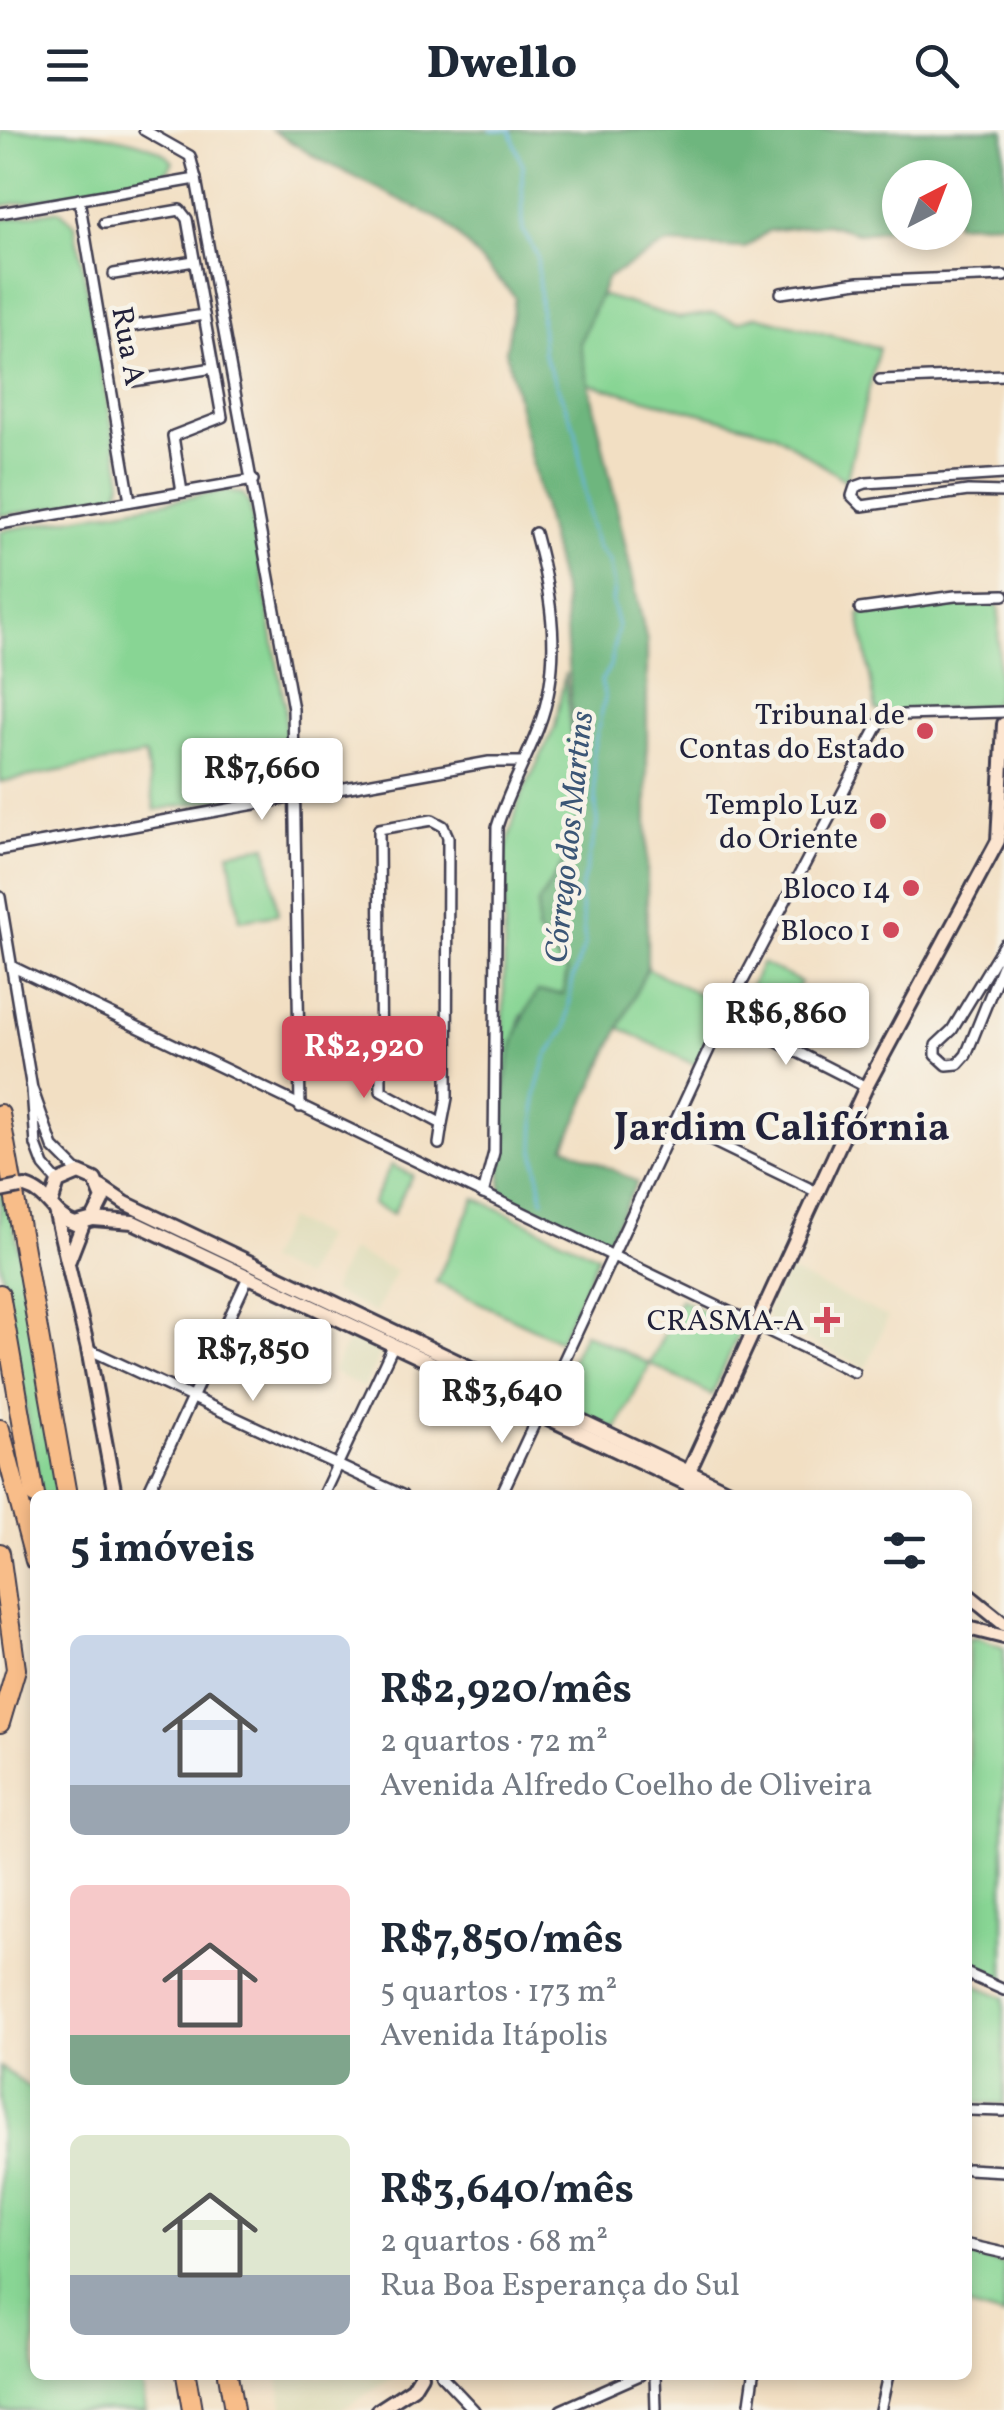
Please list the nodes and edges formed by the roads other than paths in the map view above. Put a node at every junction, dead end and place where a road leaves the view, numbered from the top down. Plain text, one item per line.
1 (144, 130) edge
2 (196, 179) junction
3 (79, 199) junction
4 (0, 213) edge
5 (104, 223) dead end
6 (194, 261) junction
7 (114, 274) dead end
8 (1004, 276) edge
9 (781, 293) dead end
10 (204, 315) junction
11 (120, 328) dead end
12 (213, 368) junction
13 (1004, 374) edge
14 (880, 380) dead end
15 (133, 381) dead end
16 (1004, 474) edge
17 (253, 480) junction
18 (182, 492) junction
19 (1004, 492) edge
20 (130, 501) junction
21 (0, 524) edge
22 (534, 533) dead end
23 (1004, 595) edge
24 (860, 609) dead end
25 (1004, 712) edge
26 (1004, 724) edge
27 (522, 762) junction
28 (296, 797) junction
29 (1001, 843) edge
30 (0, 850) edge
31 (0, 897) edge
32 (1004, 944) edge
33 (1002, 958) edge
34 (12, 968) junction
35 (725, 1014) junction
36 (866, 1087) junction
37 (32, 1089) junction
38 (300, 1107) junction
39 (0, 1114) edge
40 (673, 1122) junction
41 (442, 1124) junction
42 (439, 1144) dead end
43 (434, 1156) dead end
44 (429, 1169) junction
45 (79, 1173) junction
46 (57, 1183) junction
47 (22, 1187) junction
48 (101, 1187) junction
49 (0, 1191) edge
50 (815, 1191) junction
51 (483, 1194) junction
52 (53, 1206) junction
53 (88, 1222) junction
54 (612, 1259) junction
55 (68, 1263) junction
56 (251, 1269) junction
57 (0, 1294) edge
58 (754, 1324) junction
59 (394, 1344) junction
60 (88, 1349) junction
61 (854, 1372) dead end
62 (193, 1398) junction
63 (542, 1408) junction
64 (0, 1429) edge
65 (338, 1464) junction
66 (683, 1483) edge
67 (35, 1490) edge
68 (66, 1490) edge
69 (114, 1490) edge
70 (149, 1490) edge
71 (325, 1490) edge
72 (392, 1490) edge
73 (502, 1490) edge
74 (714, 1490) edge
75 (30, 1541) edge
76 (0, 1553) edge
77 (972, 1604) edge
78 (0, 1611) edge
79 (1004, 1624) edge
80 (972, 1629) edge
81 (1004, 1637) edge
82 (0, 1696) edge
83 (0, 1723) edge
84 (972, 1976) edge
85 (1004, 1990) edge
86 (972, 2110) edge
87 (1004, 2111) edge
88 (972, 2169) edge
89 (1004, 2171) edge
90 (972, 2246) edge
91 (1004, 2254) edge
92 (187, 2380) edge
93 (229, 2380) edge
94 (419, 2380) edge
95 (445, 2380) edge
96 (629, 2380) edge
97 (654, 2380) edge
98 (753, 2380) edge
99 (887, 2380) edge
100 (192, 2410) edge
101 (234, 2410) edge
102 (379, 2410) edge
103 (474, 2410) edge
104 (561, 2410) edge
105 (656, 2410) edge
106 (749, 2410) edge
107 (880, 2410) edge

1 - 2 street
2 - 3 street
2 - 17 street
3 - 4 street
3 - 20 street, Rua A
5 - 6 street
6 - 7 street
6 - 10 street
8 - 9 street
10 - 11 street
10 - 12 street
12 - 15 street
12 - 18 street
13 - 14 street
16 - 19 street
17 - 18 street
17 - 28 street
18 - 20 street
20 - 21 street
22 - 27 street
23 - 24 street
25 - 35 street
26 - 29 main road
27 - 28 street
27 - 51 street
28 - 30 street
28 - 38 street
29 - 36 main road
31 - 34 street
32 - 33 street
33 - 33 street
34 - 37 street
34 - 38 street
35 - 36 street
35 - 40 street
36 - 50 main road
37 - 45 street
37 - 46 street
38 - 44 street
39 - 68 highway
40 - 50 street
40 - 54 street
41 - 41 street
41 - 42 street
43 - 44 street
44 - 51 street
45 - 46 main road
45 - 48 main road
46 - 47 main road
46 - 52 main road
47 - 49 main road, bridge
47 - 52 main road
48 - 53 main road
48 - 56 main road
50 - 58 main road
51 - 54 street
52 - 53 main road
52 - 55 main road
53 - 55 main road
53 - 56 main road
54 - 58 street
54 - 63 street
55 - 60 main road
56 - 59 main road
56 - 62 street
56 - 63 main road
57 - 67 highway
58 - 61 street
58 - 66 main road
59 - 63 main road
59 - 65 street
60 - 62 street
60 - 69 main road
62 - 65 street
62 - 70 street
63 - 66 main road
63 - 73 street
64 - 75 highway
65 - 71 street
65 - 72 street
66 - 74 main road
76 - 83 highway
77 - 79 main road
78 - 82 highway
80 - 81 main road
84 - 85 street
86 - 87 street
88 - 89 street
90 - 91 street
92 - 100 highway
93 - 101 highway
94 - 102 main road
95 - 103 street
96 - 104 street
97 - 105 street
98 - 106 street
99 - 107 street

